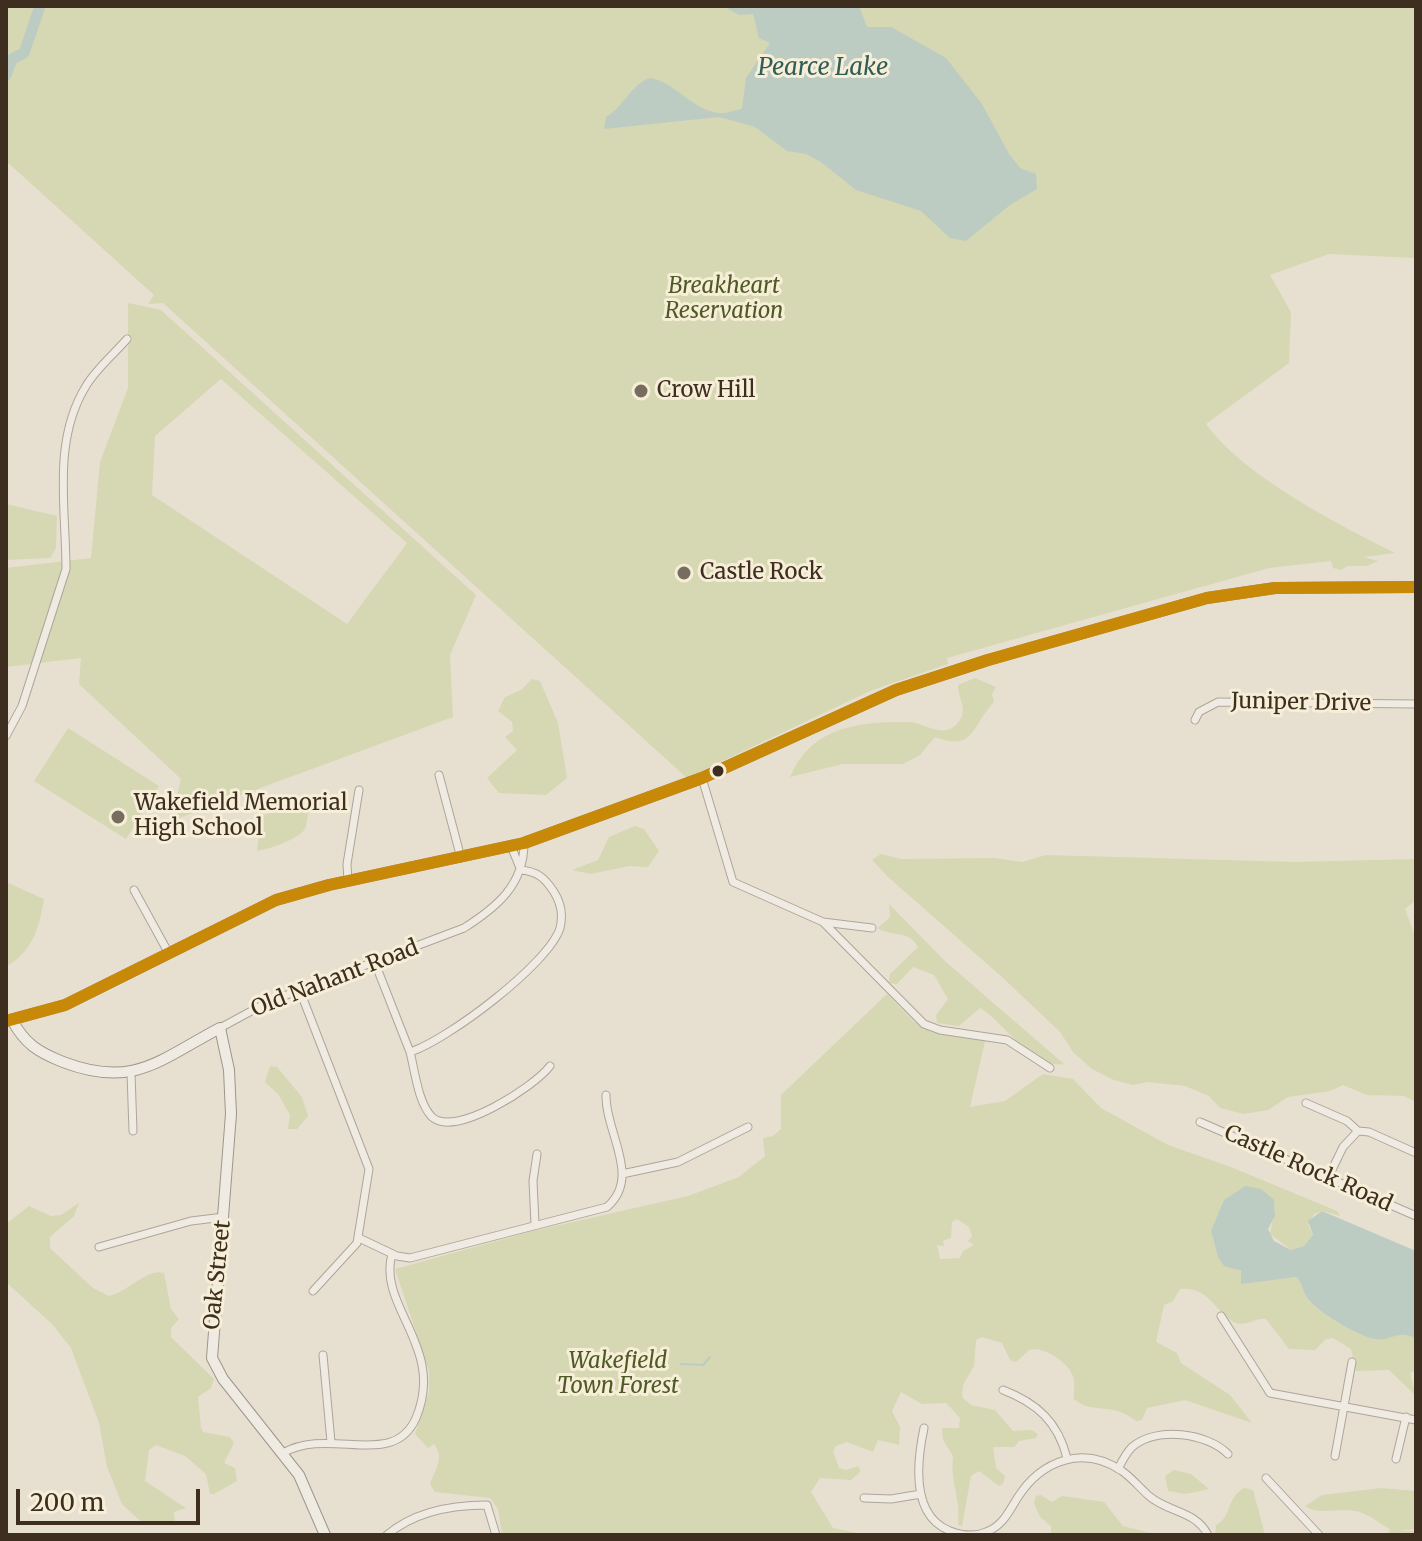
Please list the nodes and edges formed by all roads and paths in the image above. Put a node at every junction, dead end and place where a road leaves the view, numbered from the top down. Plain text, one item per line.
1 (127, 339) dead end
2 (1416, 587) edge
3 (1416, 704) edge
4 (1195, 720) dead end
5 (6, 736) edge
6 (439, 775) dead end
7 (702, 778) junction
8 (359, 790) dead end
9 (524, 843) junction
10 (511, 846) junction
11 (461, 858) junction
12 (520, 870) junction
13 (348, 881) junction
14 (134, 890) dead end
15 (823, 922) junction
16 (872, 928) dead end
17 (168, 952) junction
18 (375, 963) junction
19 (300, 991) junction
20 (26, 1018) junction
21 (9, 1020) edge
22 (220, 1028) junction
23 (410, 1052) junction
24 (42, 1053) junction
25 (550, 1066) dead end
26 (1050, 1068) dead end
27 (131, 1073) junction
28 (606, 1095) dead end
29 (1306, 1103) dead end
30 (1200, 1122) dead end
31 (748, 1127) dead end
32 (133, 1131) dead end
33 (1358, 1131) junction
34 (1416, 1153) edge
35 (537, 1154) dead end
36 (622, 1174) junction
37 (1328, 1178) junction
38 (1416, 1216) edge
39 (224, 1217) junction
40 (535, 1224) junction
41 (359, 1238) junction
42 (99, 1247) dead end
43 (392, 1254) junction
44 (313, 1291) dead end
45 (1221, 1316) dead end
46 (323, 1355) dead end
47 (1352, 1362) dead end
48 (1003, 1390) dead end
49 (1347, 1407) junction
50 (1406, 1417) junction
51 (1416, 1420) edge
52 (924, 1428) dead end
53 (331, 1442) junction
54 (283, 1453) junction
55 (1228, 1454) dead end
56 (1335, 1456) dead end
57 (1067, 1458) junction
58 (1396, 1459) dead end
59 (1118, 1469) junction
60 (1266, 1478) dead end
61 (921, 1494) junction
62 (864, 1498) dead end
63 (325, 1535) edge
64 (387, 1535) edge
65 (496, 1535) edge
66 (1208, 1535) edge
67 (1319, 1535) edge

1 - 5 street
2 - 7 main road
3 - 4 street, Juniper Drive
6 - 11 street
7 - 9 main road
7 - 15 street
8 - 13 street
9 - 10 main road
9 - 12 street, Old Nahant Road
10 - 11 main road
10 - 12 street
11 - 13 main road
12 - 18 street, Old Nahant Road
12 - 23 street
13 - 17 main road
14 - 17 street
15 - 16 street
15 - 26 street
17 - 20 main road
18 - 19 street, Old Nahant Road
18 - 23 street
19 - 22 street, Old Nahant Road
19 - 41 street
20 - 21 main road
20 - 24 main road
21 - 24 main road, Old Nahant Road
22 - 27 main road, Old Nahant Road
22 - 39 main road, Oak Street
23 - 25 street
24 - 27 main road, Old Nahant Road
27 - 32 street
28 - 36 street
29 - 33 street
30 - 37 street, Castle Rock Road
31 - 36 street
33 - 34 street
33 - 37 street
35 - 40 street
36 - 40 street
37 - 38 street, Castle Rock Road
39 - 42 street
39 - 54 main road, Oak Street
40 - 43 street
41 - 43 street
41 - 44 street
43 - 53 street
45 - 49 street
46 - 53 street
47 - 49 street
48 - 57 street
49 - 50 street
49 - 56 street
50 - 51 street
50 - 58 street
52 - 61 street
53 - 54 street
54 - 63 main road, Oak Street
55 - 59 street
57 - 59 street
57 - 61 street
59 - 66 street
60 - 67 street
61 - 62 street
64 - 65 street

